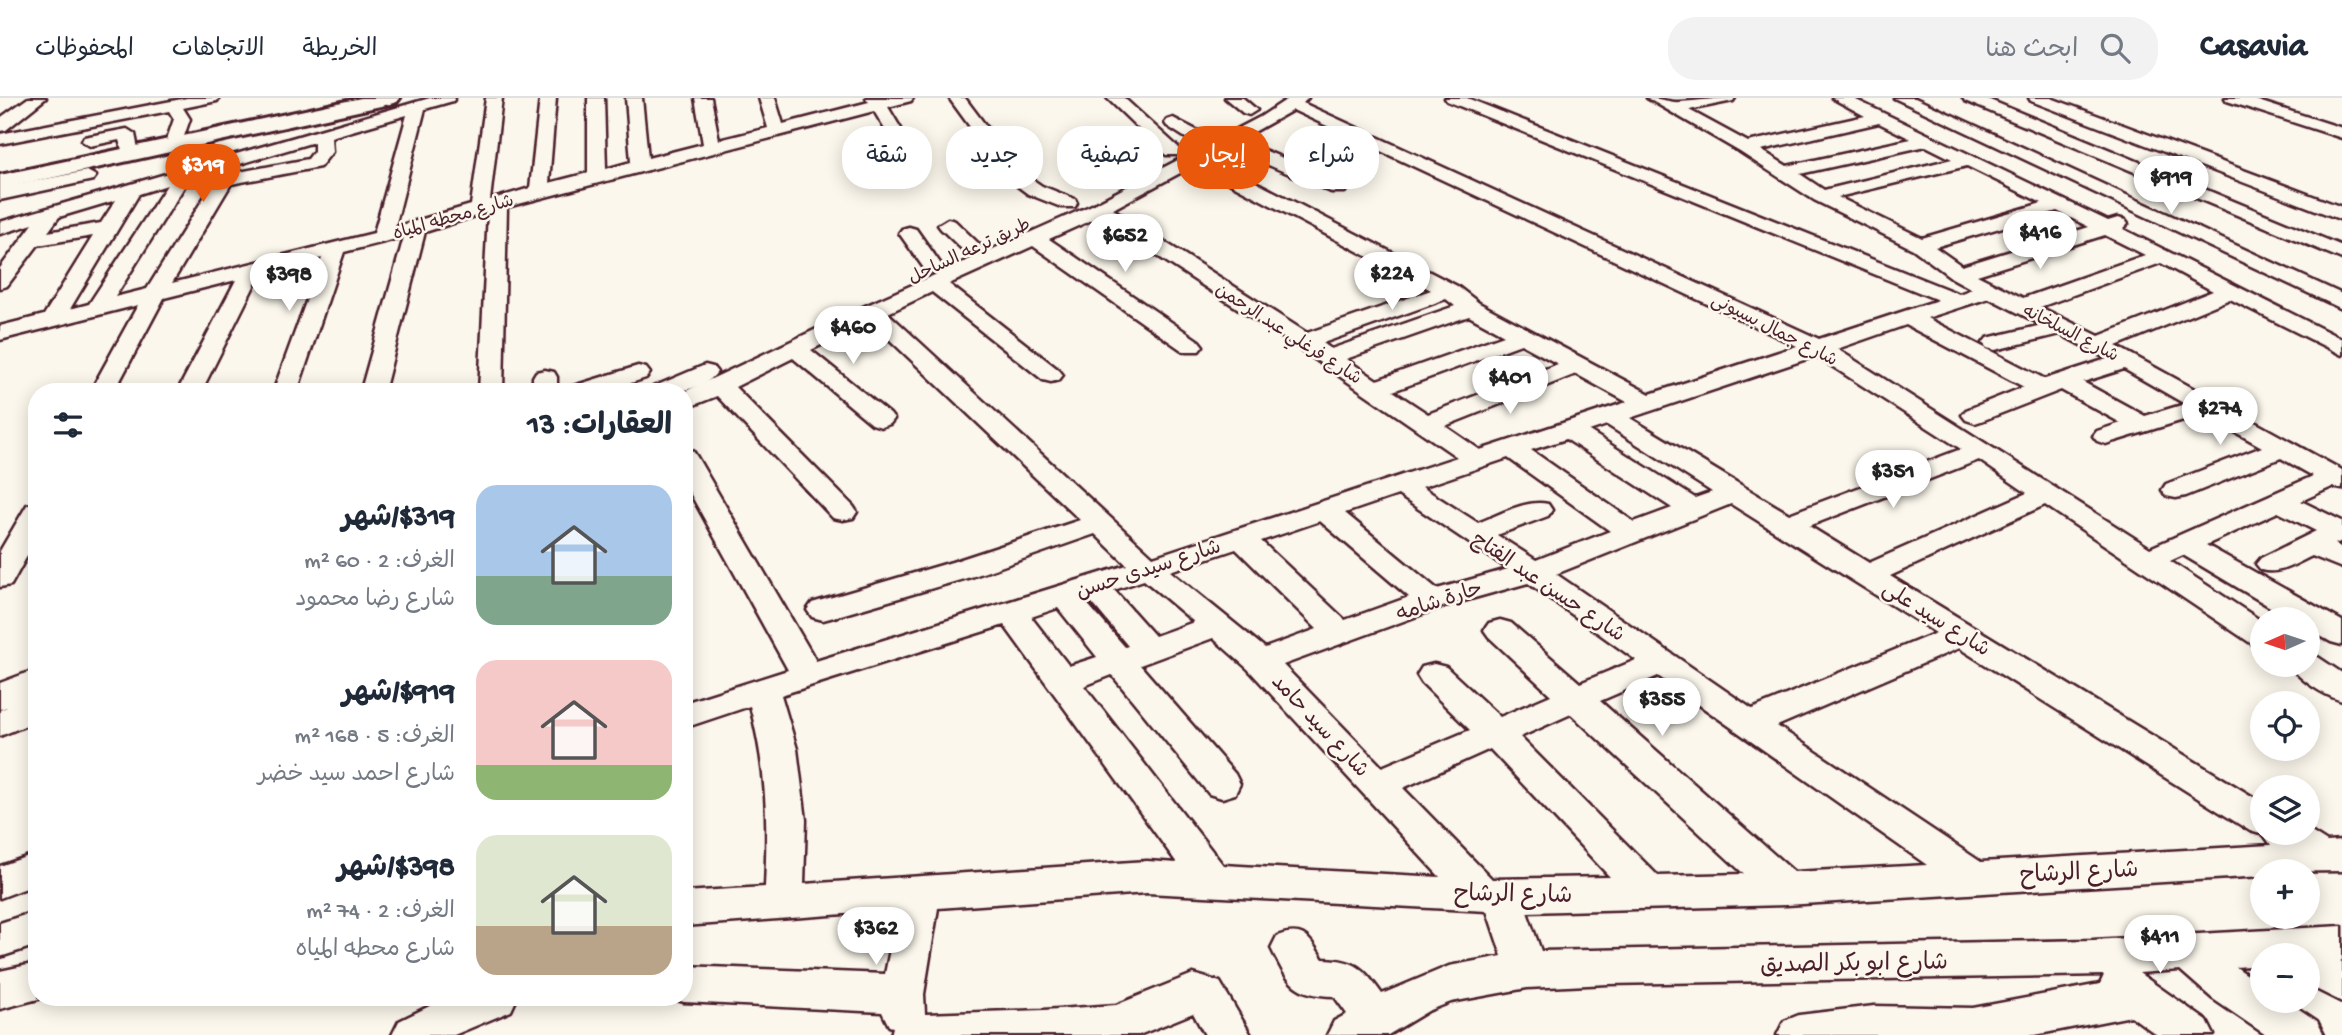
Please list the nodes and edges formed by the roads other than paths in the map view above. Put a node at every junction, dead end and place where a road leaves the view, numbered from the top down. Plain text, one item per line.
1 (38, 98) edge
2 (211, 98) edge
3 (370, 98) edge
4 (390, 98) edge
5 (447, 98) edge
6 (494, 98) edge
7 (548, 98) edge
8 (596, 98) edge
9 (634, 98) edge
10 (703, 98) edge
11 (767, 98) edge
12 (905, 98) edge
13 (957, 98) edge
14 (1115, 98) edge
15 (1453, 98) edge
16 (1727, 98) edge
17 (1840, 98) edge
18 (1902, 98) edge
19 (1970, 98) edge
20 (2037, 98) edge
21 (2233, 98) edge
22 (2282, 98) edge
23 (1287, 100) edge
24 (176, 102) edge
25 (876, 102) edge
26 (1664, 103) edge
27 (85, 104) dead end
28 (1241, 104) edge
29 (418, 105) junction
30 (839, 106) edge
31 (22, 108) junction
32 (0, 110) edge
33 (2012, 115) junction
34 (2342, 117) edge
35 (1880, 118) junction
36 (1173, 123) dead end
37 (1960, 124) junction
38 (0, 125) edge
39 (891, 126) edge
40 (1219, 126) edge
41 (1249, 126) edge
42 (1177, 127) edge
43 (59, 128) junction
44 (777, 130) junction
45 (323, 132) junction
46 (2342, 133) edge
47 (201, 138) junction
48 (0, 139) edge
49 (174, 139) junction
50 (1926, 141) junction
51 (75, 144) dead end
52 (712, 146) junction
53 (1746, 148) junction
54 (129, 149) junction
55 (1177, 150) edge
56 (1172, 151) junction
57 (1177, 160) edge
58 (1968, 161) junction
59 (640, 165) junction
60 (2213, 165) junction
61 (1786, 172) junction
62 (87, 173) junction
63 (183, 174) junction
64 (597, 176) junction
65 (0, 179) edge
66 (224, 180) junction
67 (2178, 185) junction
68 (132, 189) junction
69 (1269, 189) edge
70 (539, 191) junction
71 (0, 194) edge
72 (1821, 196) junction
73 (1068, 203) junction
74 (0, 204) edge
75 (2057, 205) junction
76 (489, 206) junction
77 (1099, 209) junction
78 (2143, 212) junction
79 (52, 213) junction
80 (2301, 214) dead end
81 (2342, 214) edge
82 (2273, 224) junction
83 (948, 225) dead end
84 (0, 228) edge
85 (109, 228) junction
86 (416, 228) junction
87 (2109, 229) junction
88 (909, 233) dead end
89 (383, 236) junction
90 (1035, 238) junction
91 (32, 240) junction
92 (1920, 245) junction
93 (335, 249) junction
94 (973, 249) junction
95 (2341, 251) edge
96 (2162, 256) junction
97 (252, 270) junction
98 (2269, 270) junction
99 (1959, 274) junction
100 (934, 275) junction
101 (0, 282) edge
102 (2225, 288) junction
103 (1991, 290) junction
104 (1449, 291) junction
105 (155, 294) junction
106 (1958, 301) junction
107 (2342, 302) edge
108 (2021, 306) junction
109 (1471, 308) junction
110 (97, 309) junction
111 (873, 311) junction
112 (1907, 317) junction
113 (52, 320) junction
114 (2062, 327) junction
115 (11, 330) edge
116 (1522, 336) junction
117 (1305, 342) junction
118 (1995, 343) dead end
119 (2098, 345) junction
120 (1191, 346) dead end
121 (1818, 347) junction
122 (2342, 348) edge
123 (796, 349) junction
124 (0, 356) edge
125 (1328, 358) junction
126 (2126, 360) junction
127 (1578, 365) junction
128 (638, 373) dead end
129 (1051, 375) dead end
130 (107, 383) edge
131 (194, 383) edge
132 (288, 383) edge
133 (375, 383) edge
134 (491, 383) edge
135 (607, 383) edge
136 (683, 383) edge
137 (720, 385) junction
138 (2053, 385) junction
139 (1374, 388) junction
140 (693, 398) edge
141 (1649, 404) junction
142 (2206, 405) junction
143 (1975, 415) dead end
144 (1610, 416) junction
145 (881, 419) dead end
146 (1426, 424) junction
147 (2143, 425) junction
148 (1570, 430) junction
149 (2106, 436) dead end
150 (2283, 448) junction
151 (1512, 449) junction
152 (1981, 450) junction
153 (1478, 460) junction
154 (693, 473) edge
155 (2338, 479) edge
156 (1401, 485) junction
157 (2176, 490) dead end
158 (1734, 492) junction
159 (2047, 494) junction
160 (2279, 501) junction
161 (1693, 509) junction
162 (1324, 510) junction
163 (1538, 510) dead end
164 (843, 512) dead end
165 (1100, 523) junction
166 (1787, 526) junction
167 (28, 527) edge
168 (1630, 533) junction
169 (1475, 534) junction
170 (1240, 537) junction
171 (2341, 540) edge
172 (2184, 544) junction
173 (2148, 560) junction
174 (2271, 564) dead end
175 (1148, 568) junction
176 (1533, 572) junction
177 (1867, 575) junction
178 (0, 578) edge
179 (1079, 591) junction
180 (1431, 600) junction
181 (823, 610) dead end
182 (1011, 612) junction
183 (1218, 625) junction
184 (2250, 627) edge
185 (1500, 630) dead end
186 (1341, 634) junction
187 (1962, 634) junction
188 (2342, 635) edge
189 (1134, 656) junction
190 (1261, 661) junction
191 (1661, 662) junction
192 (2320, 674) edge
193 (807, 675) junction
194 (1434, 675) dead end
195 (1063, 681) junction
196 (28, 684) edge
197 (763, 689) junction
198 (2342, 689) edge
199 (0, 697) edge
200 (1576, 698) junction
201 (28, 711) edge
202 (693, 713) edge
203 (0, 724) edge
204 (1749, 724) junction
205 (1495, 733) junction
206 (1222, 784) dead end
207 (1376, 784) junction
208 (2250, 813) edge
209 (2307, 845) edge
210 (2332, 857) edge
211 (28, 871) edge
212 (1974, 877) junction
213 (1211, 879) junction
214 (0, 882) edge
215 (1786, 889) junction
216 (921, 892) junction
217 (1649, 892) junction
218 (1491, 895) junction
219 (784, 902) junction
220 (693, 908) edge
221 (28, 931) edge
222 (0, 940) edge
223 (2342, 943) edge
224 (1292, 948) dead end
225 (2320, 949) edge
226 (2188, 952) junction
227 (2250, 954) edge
228 (2093, 958) junction
229 (2320, 970) edge
230 (1527, 971) junction
231 (2342, 984) edge
232 (693, 985) edge
233 (2135, 996) junction
234 (475, 1006) edge
235 (909, 1021) edge
236 (1363, 1027) edge
237 (414, 1035) edge
238 (1229, 1035) edge
239 (1799, 1035) edge
240 (2192, 1035) edge
241 (2302, 1035) edge

1 - 31 street
2 - 24 street
3 - 49 main road
4 - 47 main road
5 - 29 street
6 - 76 street
7 - 70 street
8 - 64 street
9 - 59 street
10 - 52 street
11 - 44 street
12 - 25 street, شارع محطه المياه
13 - 73 street
14 - 56 street
15 - 106 street
16 - 26 street
17 - 35 street
18 - 37 street
19 - 33 street
20 - 60 street
21 - 46 street
22 - 34 street
23 - 28 street, طريق ترعه الساحل
23 - 41 street, طريق ترعه الساحل
23 - 121 street, شارع جمال بسيونى
24 - 43 street
24 - 49 street
25 - 30 street, شارع محطه المياه
25 - 39 street
26 - 53 street, شارع السلخانه
27 - 43 street
28 - 40 street, طريق ترعه الساحل
29 - 45 street
29 - 89 street
30 - 44 street, شارع محطه المياه
31 - 32 street
31 - 38 street
33 - 37 street
33 - 67 street
35 - 50 street
35 - 53 street
36 - 42 street
37 - 78 street
43 - 48 street
44 - 52 street, شارع محطه المياه
45 - 63 street
45 - 66 street
47 - 62 main road
47 - 63 street
49 - 54 main road
50 - 58 street
50 - 61 street
51 - 54 street
52 - 59 street, شارع محطه المياه
53 - 61 street, شارع السلخانه
54 - 65 main road
55 - 56 street, طريق ترعه الساحل
56 - 73 street, طريق ترعه الساحل
57 - 77 street, طريق ترعه الساحل
58 - 72 street
58 - 75 street
59 - 64 street, شارع محطه المياه
60 - 67 street
60 - 81 street
61 - 72 street, شارع السلخانه
62 - 63 street
62 - 65 main road
62 - 71 street
62 - 74 street
63 - 66 street
63 - 68 street
63 - 110 street
64 - 70 street, شارع محطه المياه
66 - 105 street
67 - 78 street
67 - 82 street
68 - 79 street
68 - 85 street
69 - 104 street
70 - 76 street, شارع محطه المياه
72 - 92 street, شارع السلخانه
73 - 94 street, طريق ترعه الساحل
75 - 87 street
75 - 92 street
76 - 86 street, شارع محطه المياه
76 - 134 street
77 - 90 street, طريق ترعه الساحل
77 - 117 street, شارع فرغلي عبد الرحمن
78 - 87 street
78 - 98 street
79 - 84 street
79 - 91 street
80 - 82 street
82 - 95 street
83 - 94 street
85 - 91 street
85 - 113 street
86 - 89 street, شارع محطه المياه
86 - 133 street
87 - 96 street
87 - 99 street
88 - 100 street
89 - 93 street, شارع محطه المياه
90 - 100 street, طريق ترعه الساحل
90 - 120 street
91 - 101 street
92 - 99 street, شارع السلخانه
93 - 97 street, شارع محطه المياه
93 - 132 street
94 - 100 street, طريق ترعه الساحل
96 - 102 street
96 - 108 street
97 - 105 street, شارع محطه المياه
97 - 131 street
98 - 102 street
98 - 107 street
99 - 103 street, شارع السلخانه
100 - 111 street, طريق ترعه الساحل
100 - 129 street
100 - 136 street, طريق ترعه الساحل
102 - 119 street
102 - 122 street
103 - 106 street, شارع سيدى حسن
103 - 108 street, شارع السلخانه
104 - 109 street
104 - 117 street
105 - 110 street, شارع محطه المياه
105 - 130 street
106 - 112 street, شارع سيدى حسن
108 - 114 street, شارع السلخانه
109 - 116 street
109 - 125 street
110 - 113 street, شارع محطه المياه
111 - 123 street, طريق ترعه الساحل
111 - 165 street, شارع سيد حامد
112 - 121 street, شارع سيدى حسن
112 - 138 street
113 - 115 street, شارع محطه المياه
114 - 118 street
114 - 119 street, شارع السلخانه
115 - 124 street
116 - 127 street
116 - 139 street
117 - 125 street, شارع فرغلي عبد الرحمن
119 - 126 street, شارع السلخانه
121 - 141 street, شارع سيدى حسن
121 - 152 street, شارع جمال بسيونى
123 - 137 street, طريق ترعه الساحل
123 - 145 street
125 - 139 street, شارع فرغلي عبد الرحمن
126 - 138 street
126 - 142 street, شارع السلخانه
127 - 141 street
127 - 146 street
128 - 135 street
137 - 140 street, طريق ترعه الساحل
137 - 164 street
138 - 143 street
138 - 147 street
139 - 146 street, شارع فرغلي عبد الرحمن
141 - 144 street, شارع سيدى حسن
142 - 147 street
142 - 150 street, شارع السلخانه
144 - 148 street, شارع سيدى حسن
144 - 158 street, شارع سيد على
146 - 153 street, شارع فرغلي عبد الرحمن
147 - 149 street
148 - 151 street, شارع سيدى حسن
148 - 161 street
150 - 155 street, شارع السلخانه
150 - 157 street
151 - 153 street, شارع سيدى حسن
151 - 168 street
152 - 159 street, شارع جمال بسيونى
152 - 166 street
153 - 156 street, شارع سيدى حسن
154 - 193 street
155 - 160 street
156 - 162 street, شارع سيدى حسن
156 - 169 street, شارع حسن عبد الفتاح
158 - 161 street, حارة شامه
158 - 166 street, شارع سيد على
159 - 173 street, شارع جمال بسيونى
159 - 177 street
160 - 171 street
160 - 172 street
161 - 168 street, حارة شامه
162 - 170 street, شارع سيدى حسن
162 - 180 street
163 - 169 street
165 - 175 street, شارع سيد حامد
165 - 181 street
166 - 177 street, شارع سيد على
167 - 178 street
168 - 176 street, حارة شامه
169 - 176 street, شارع حسن عبد الفتاح
170 - 175 street, شارع سيدى حسن
170 - 186 street
171 - 174 street
172 - 173 street
172 - 188 street
173 - 184 street, شارع جمال بسيونى
175 - 179 street, شارع سيدى حسن
175 - 183 street, شارع سيد حامد
176 - 180 street, حارة شامه
176 - 191 street, شارع حسن عبد الفتاح
177 - 187 street, شارع سيد على
179 - 182 street, شارع سيدى حسن
179 - 189 street
180 - 186 street, حارة شامه
182 - 193 street, شارع سيدى حسن
182 - 195 street
183 - 189 street
183 - 190 street, شارع سيد حامد
185 - 200 street
186 - 190 street, حارة شامه
187 - 204 street
187 - 208 street, شارع سيد على
189 - 195 street
189 - 206 street
190 - 207 street, شارع سيد حامد
191 - 200 street
191 - 204 street, شارع حسن عبد الفتاح
192 - 198 street
193 - 197 street, شارع سيدى حسن
194 - 205 street
195 - 213 street
196 - 199 street
197 - 202 street, شارع سيدى حسن
197 - 219 street
200 - 205 street
200 - 215 street
201 - 203 street
204 - 212 street, شارع حسن عبد الفتاح
205 - 207 street
205 - 217 street
207 - 218 street, شارع سيد حامد
209 - 210 street
210 - 212 street, شارع الرشاح
211 - 214 street
212 - 215 street, شارع الرشاح
213 - 216 street, شارع الرشاح
213 - 218 street, شارع الرشاح
215 - 217 street, شارع الرشاح
216 - 219 street, شارع الرشاح
216 - 235 street
217 - 218 street, شارع الرشاح
218 - 230 street, شارع سيد حامد
219 - 220 street, شارع الرشاح
221 - 222 street
223 - 225 street, شارع ابو بكر الصديق
224 - 236 street, شارع ابو بكر الصديق
226 - 227 street, شارع ابو بكر الصديق
226 - 228 street, شارع ابو بكر الصديق
226 - 241 street
228 - 230 street, شارع ابو بكر الصديق
228 - 233 street
229 - 231 street
230 - 236 street, شارع ابو بكر الصديق
232 - 235 street
233 - 239 street
233 - 240 street
234 - 237 street
235 - 238 street

